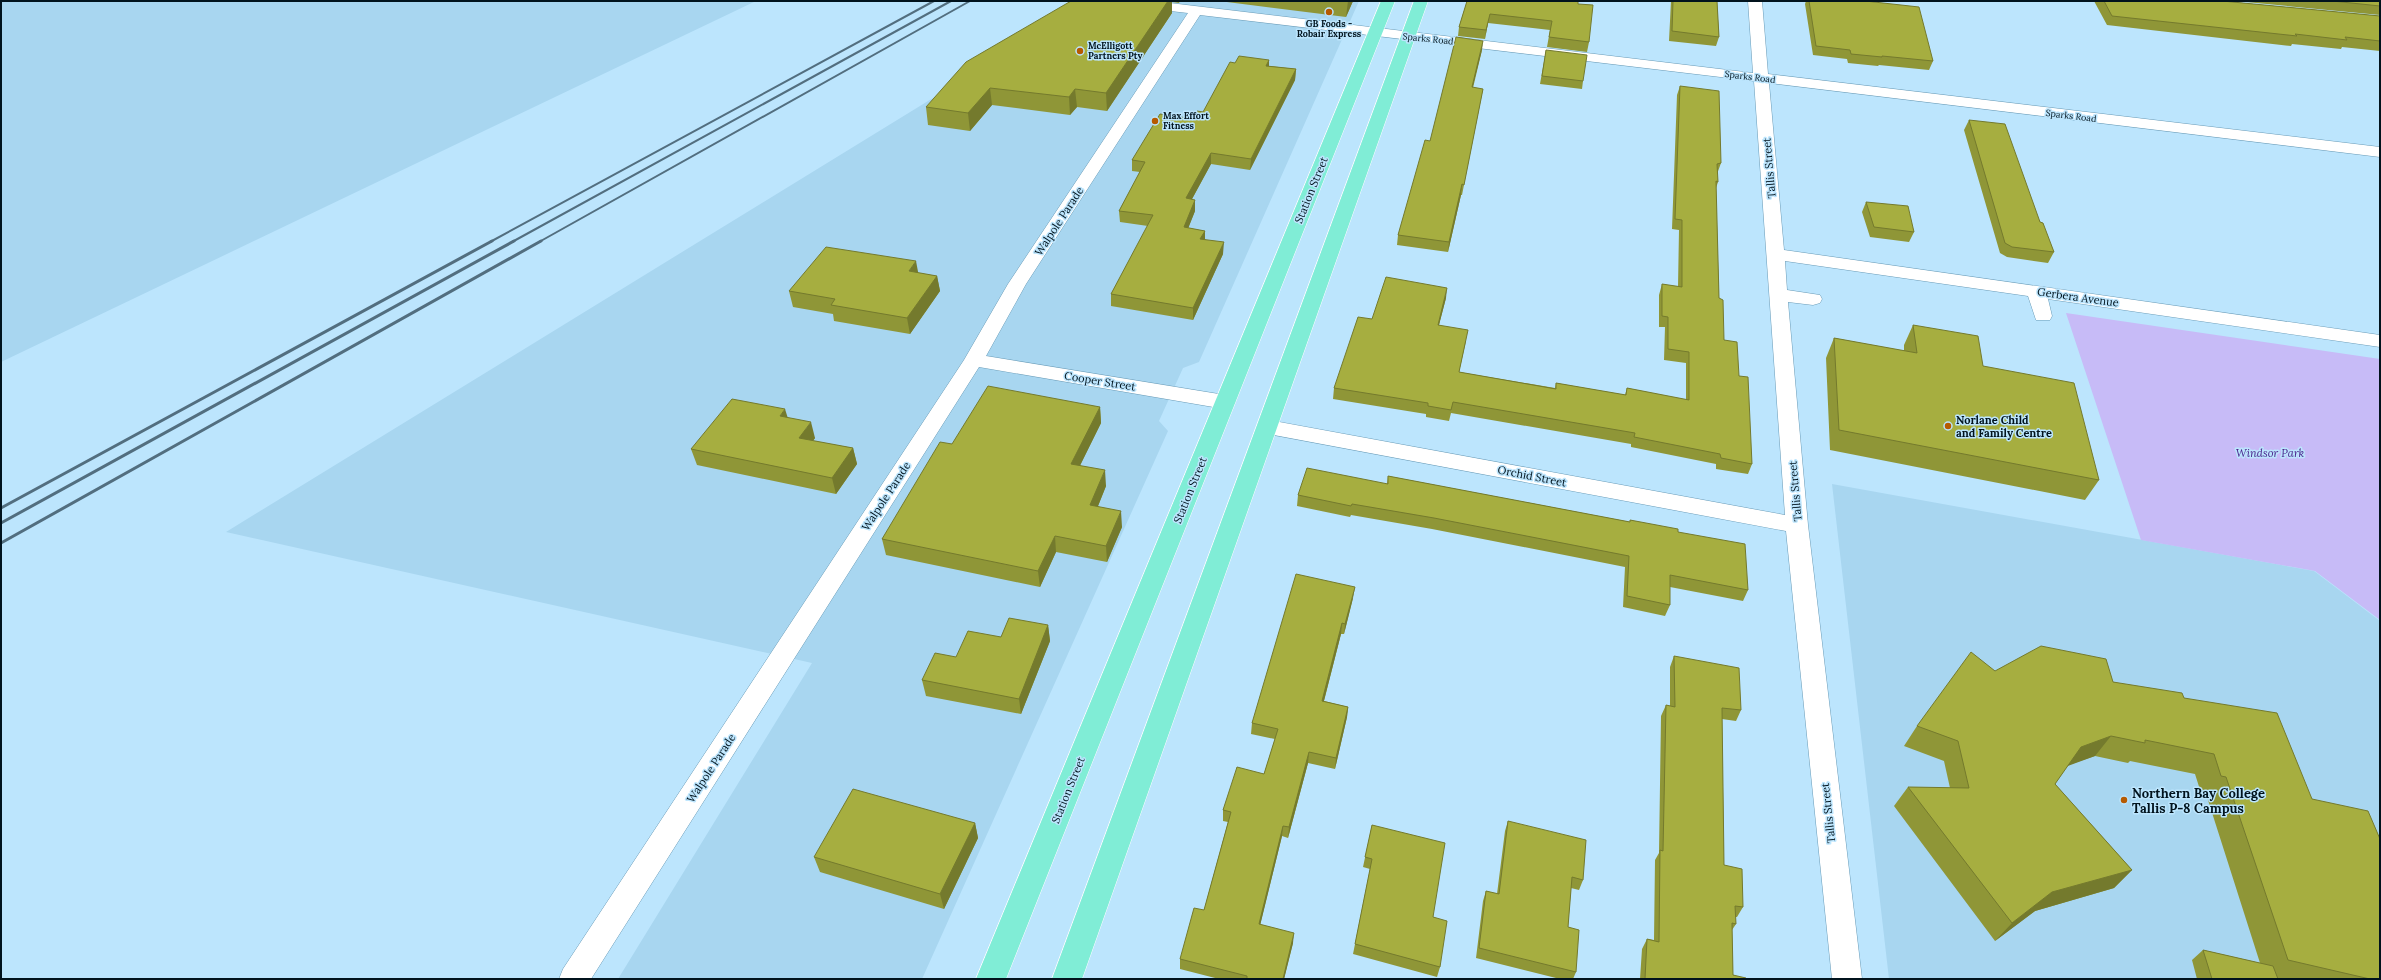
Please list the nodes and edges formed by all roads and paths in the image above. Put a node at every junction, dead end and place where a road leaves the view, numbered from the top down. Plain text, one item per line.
1 (1119, 1) edge
2 (1388, 1) edge
3 (1421, 1) edge
4 (1755, 1) edge
5 (1196, 11) junction
6 (1375, 33) junction
7 (1408, 37) junction
8 (1761, 78) junction
9 (2380, 152) edge
10 (1776, 254) junction
11 (2036, 290) junction
12 (1779, 295) junction
13 (1812, 299) dead end
14 (2043, 316) dead end
15 (2380, 341) edge
16 (974, 360) junction
17 (1225, 402) junction
18 (1268, 427) junction
19 (1797, 525) junction
20 (574, 979) edge
21 (991, 979) edge
22 (1067, 979) edge
23 (1847, 979) edge

1 - 5 street, Sparks Road
2 - 6 main road, Station Street
3 - 7 main road
4 - 8 street, Tallis Street
5 - 6 street, Sparks Road
5 - 16 street, Walpole Parade
6 - 7 street, Sparks Road
6 - 17 main road, Station Street
7 - 8 street, Sparks Road
7 - 18 main road
8 - 9 street, Sparks Road
8 - 10 street, Tallis Street
10 - 11 street, Gerbera Avenue
10 - 12 street, Tallis Street
11 - 14 street
11 - 15 street, Gerbera Avenue
12 - 13 street
12 - 19 street, Tallis Street
16 - 17 street, Cooper Street
16 - 20 street, Walpole Parade
17 - 21 main road, Station Street
18 - 19 street, Orchid Street
18 - 22 main road
19 - 23 street, Tallis Street

